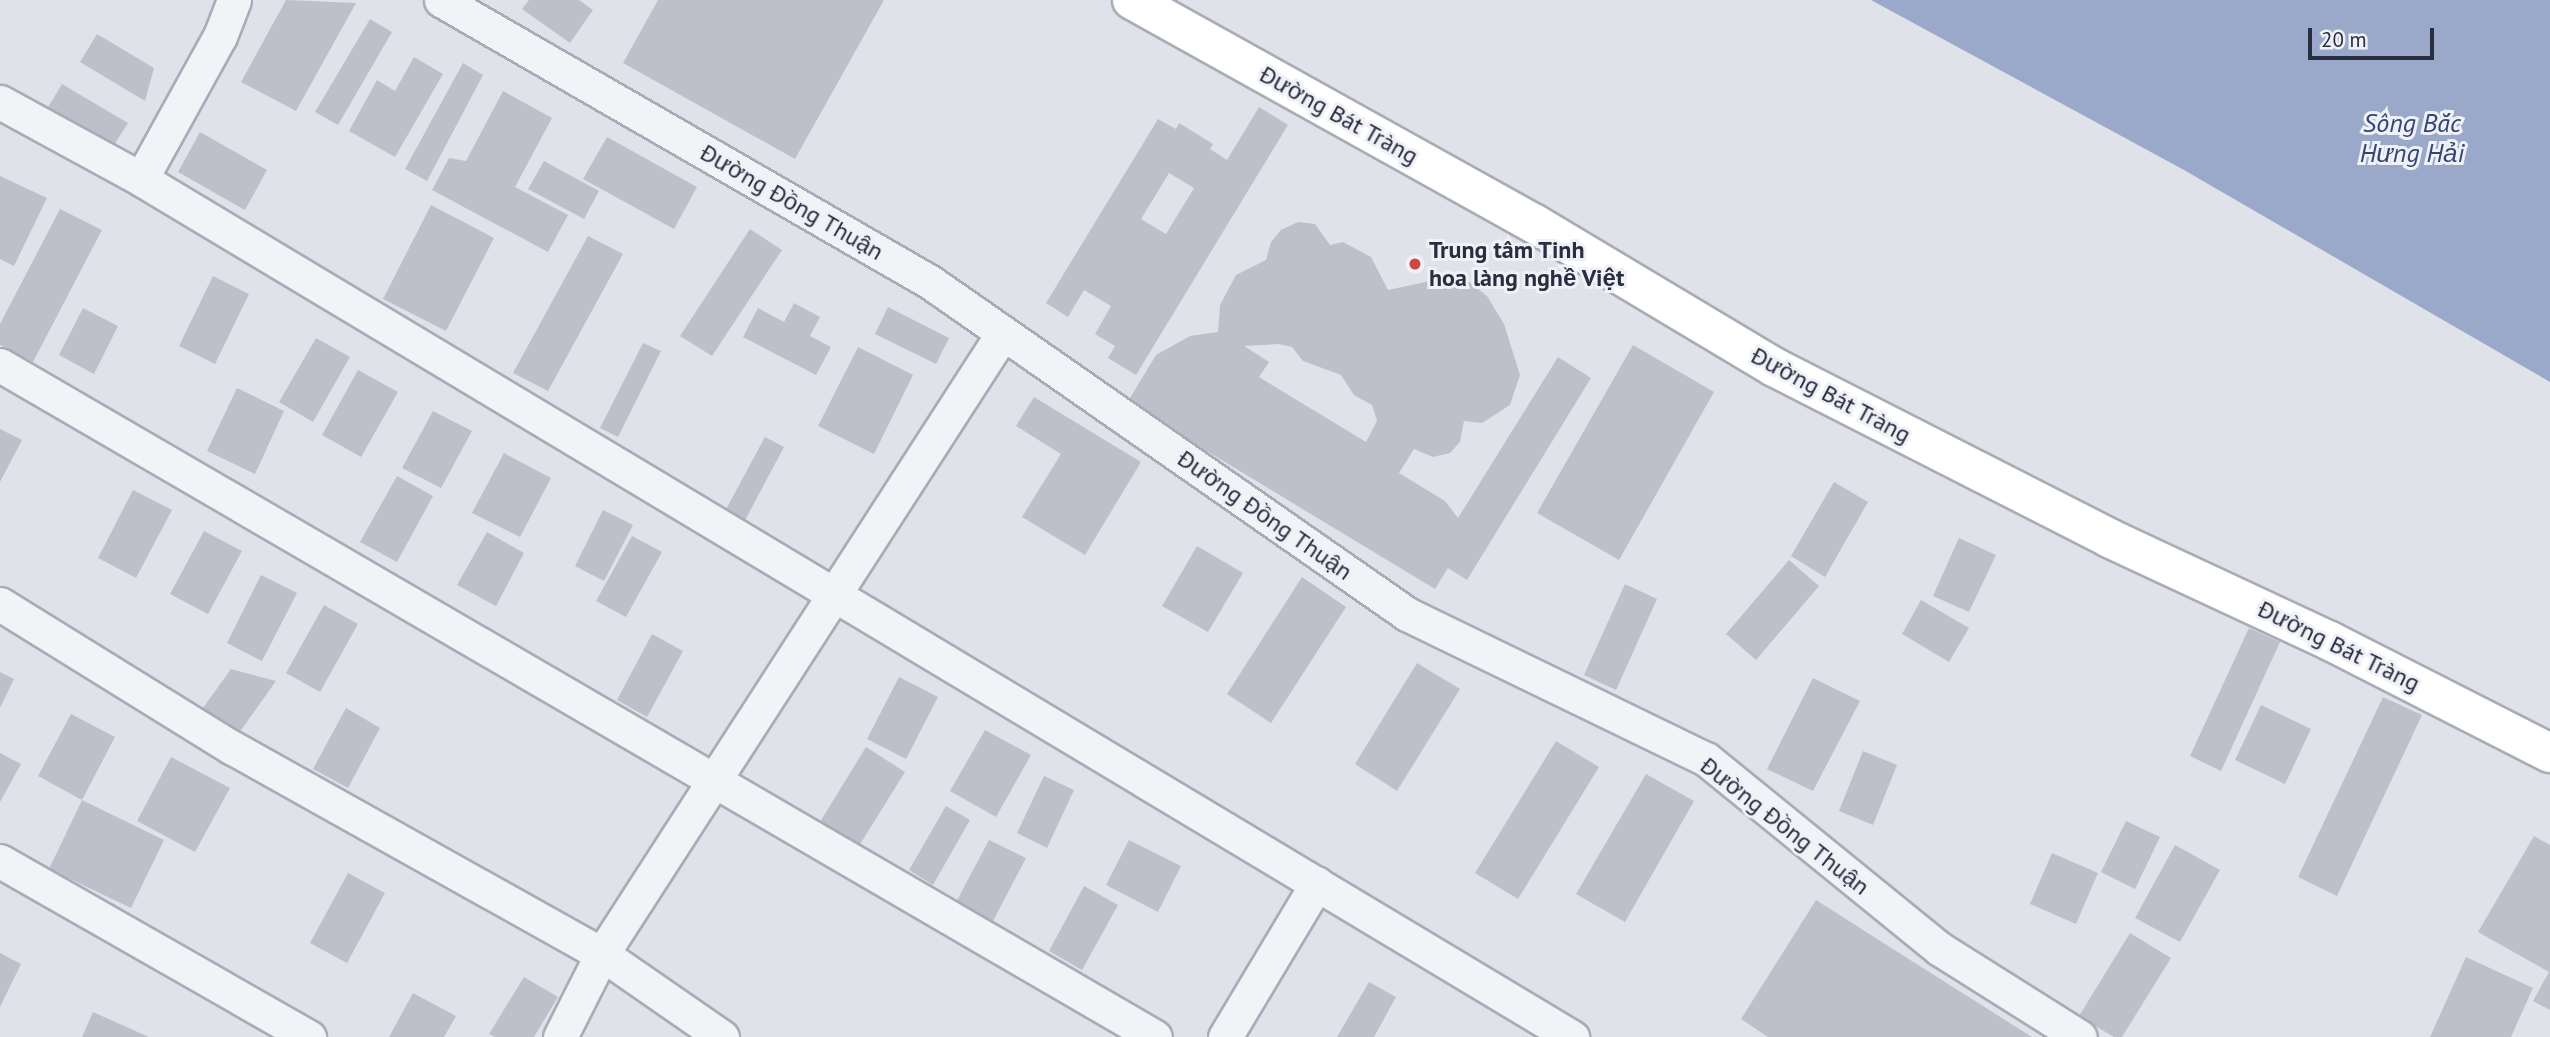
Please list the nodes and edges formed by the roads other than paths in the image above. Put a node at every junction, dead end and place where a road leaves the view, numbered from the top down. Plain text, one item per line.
1 (234, 0) edge
2 (441, 0) edge
3 (1132, 0) edge
4 (0, 102) edge
5 (141, 179) junction
6 (1003, 333) junction
7 (0, 365) edge
8 (832, 592) junction
9 (0, 604) edge
10 (2550, 753) edge
11 (712, 780) junction
12 (0, 861) edge
13 (1317, 883) junction
14 (602, 954) junction
15 (309, 1037) edge
16 (560, 1037) edge
17 (722, 1037) edge
18 (1155, 1037) edge
19 (1225, 1037) edge
20 (1572, 1037) edge
21 (2080, 1037) edge

1 - 5 street
2 - 6 street, Đường Đồng Thuận
3 - 10 street, Đường Bát Tràng
4 - 5 street
5 - 8 street
6 - 8 street
6 - 21 street, Đường Đồng Thuận
7 - 11 street
8 - 11 street
8 - 13 street
9 - 14 street
11 - 14 street
11 - 18 street
12 - 15 street
13 - 19 street
13 - 20 street
14 - 16 street
14 - 17 street

